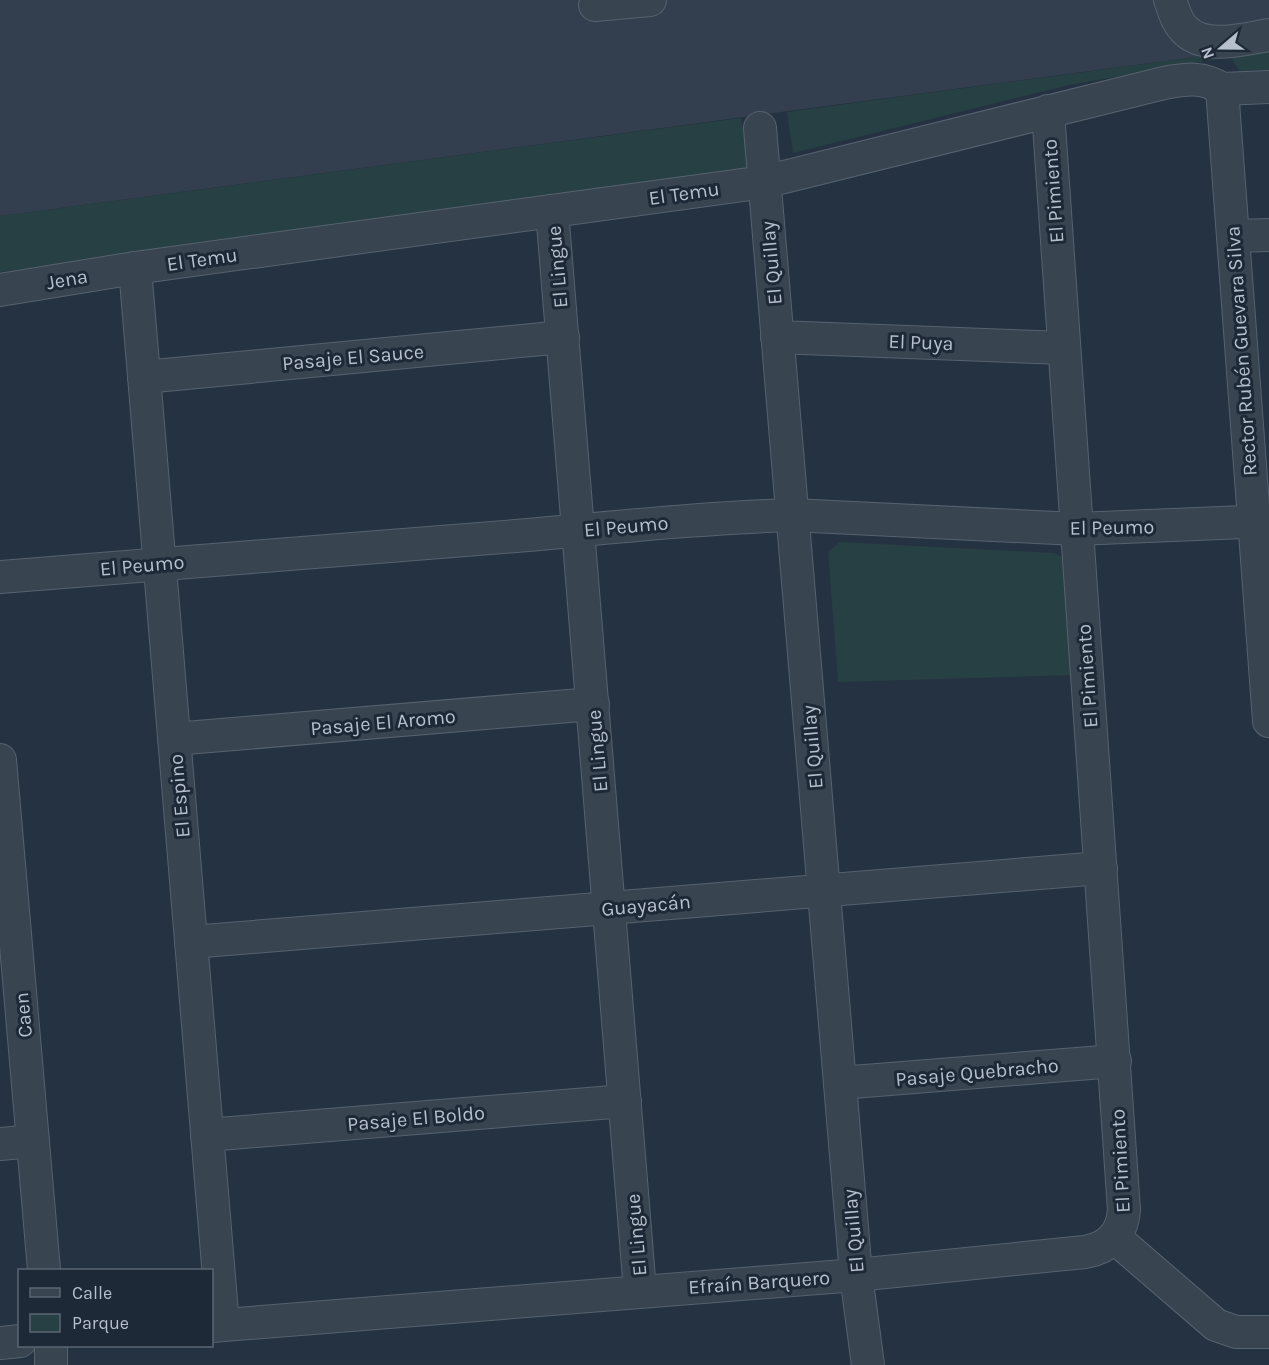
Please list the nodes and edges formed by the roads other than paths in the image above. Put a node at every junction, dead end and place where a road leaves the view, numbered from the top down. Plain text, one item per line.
1 (650, 0) edge
2 (1170, 0) edge
3 (595, 5) dead end
4 (1269, 35) edge
5 (1269, 87) edge
6 (1222, 89) junction
7 (1048, 111) junction
8 (760, 128) dead end
9 (764, 182) junction
10 (552, 211) junction
11 (1269, 235) edge
12 (1233, 236) junction
13 (135, 268) junction
14 (0, 290) edge
15 (563, 337) junction
16 (777, 337) junction
17 (1064, 348) junction
18 (1256, 373) edge
19 (144, 377) junction
20 (792, 515) junction
21 (1262, 522) edge
22 (1076, 529) junction
23 (579, 530) junction
24 (160, 564) junction
25 (0, 577) edge
26 (1267, 662) edge
27 (593, 704) junction
28 (1269, 721) edge
29 (174, 739) junction
30 (0, 760) edge
31 (4, 854) edge
32 (1101, 868) junction
33 (824, 890) junction
34 (610, 908) junction
35 (191, 942) junction
36 (11, 1000) edge
37 (1115, 1061) junction
38 (840, 1083) junction
39 (625, 1101) junction
40 (207, 1135) junction
41 (33, 1141) junction
42 (0, 1144) edge
43 (1114, 1238) junction
44 (44, 1269) edge
45 (856, 1275) junction
46 (640, 1291) junction
47 (217, 1325) edge
48 (1269, 1332) edge
49 (18, 1341) edge
50 (0, 1343) edge
51 (51, 1347) edge
52 (51, 1365) edge
53 (868, 1365) edge

1 - 3 street
2 - 4 street
5 - 6 street
6 - 7 street, El Temu
6 - 12 street, Rector Rubén Guevara Silva
7 - 9 street, El Temu
7 - 17 street, El Pimiento
8 - 9 street, El Quillay
9 - 10 street, El Temu
9 - 16 street, El Quillay
10 - 13 street, El Temu
10 - 15 street, El Lingue
11 - 12 street
12 - 18 street, Rector Rubén Guevara Silva
13 - 14 street, Jena
13 - 19 street, El Espino
15 - 19 street, Pasaje El Sauce
15 - 23 street, El Lingue
16 - 17 street, El Puya
16 - 20 street, El Quillay
17 - 22 street, El Pimiento
18 - 21 street, Rector Rubén Guevara Silva
19 - 24 street, El Espino
20 - 22 street, El Peumo
20 - 23 street, El Peumo
20 - 33 street, El Quillay
21 - 22 street, El Peumo
21 - 26 street, Rector Rubén Guevara Silva
22 - 32 street, El Pimiento
23 - 24 street, El Peumo
23 - 27 street, El Lingue
24 - 25 street, El Peumo
24 - 29 street, El Espino
26 - 28 street, Rector Rubén Guevara Silva
27 - 29 street, Pasaje El Aromo
27 - 34 street, El Lingue
29 - 35 street, El Espino
30 - 31 street, Caen
31 - 36 street, Caen
32 - 33 street, Guayacán
32 - 37 street, El Pimiento
33 - 34 street, Guayacán
33 - 38 street, El Quillay
34 - 35 street, Guayacán
34 - 39 street, El Lingue
35 - 40 street, El Espino
36 - 41 street, Caen
37 - 38 street, Pasaje Quebracho
37 - 43 street, El Pimiento
38 - 45 street, El Quillay
39 - 40 street, Pasaje El Boldo
39 - 46 street, El Lingue
40 - 47 street, El Espino
41 - 42 street
41 - 44 street, Caen
43 - 45 street, Efraín Barquero
43 - 48 street
45 - 46 street, Efraín Barquero
45 - 53 street, El Quillay
46 - 47 street, Efraín Barquero
49 - 50 street
51 - 52 street

